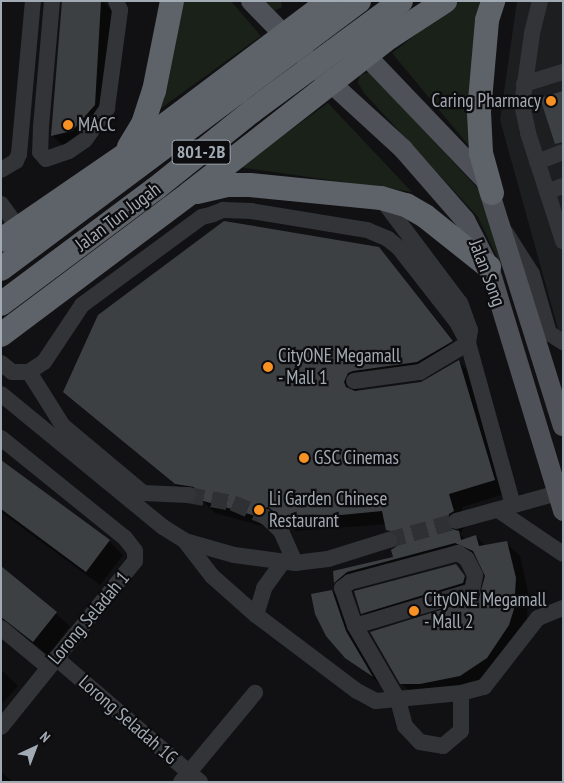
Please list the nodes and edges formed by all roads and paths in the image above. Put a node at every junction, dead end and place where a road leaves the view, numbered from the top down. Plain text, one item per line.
1 (33, 1) edge
2 (52, 1) edge
3 (116, 1) edge
4 (172, 1) edge
5 (251, 1) edge
6 (359, 1) edge
7 (401, 1) edge
8 (445, 1) edge
9 (493, 1) edge
10 (540, 1) edge
11 (326, 3) edge
12 (286, 36) junction
13 (390, 37) junction
14 (366, 55) junction
15 (563, 72) edge
16 (220, 81) junction
17 (331, 83) junction
18 (524, 84) junction
19 (266, 133) junction
20 (563, 152) edge
21 (124, 155) junction
22 (537, 162) junction
23 (1, 170) edge
24 (563, 186) edge
25 (547, 192) junction
26 (190, 193) junction
27 (492, 193) junction
28 (381, 198) junction
29 (1, 204) edge
30 (504, 229) junction
31 (10, 234) edge
32 (563, 241) edge
33 (489, 267) junction
34 (1, 269) edge
35 (1, 304) edge
36 (2, 335) edge
37 (563, 342) edge
38 (468, 343) junction
39 (1, 363) edge
40 (29, 372) junction
41 (354, 381) dead end
42 (1, 394) edge
43 (561, 411) edge
44 (1, 438) edge
45 (188, 495) tunnel mouth
46 (560, 502) edge
47 (505, 508) junction
48 (266, 517) tunnel mouth
49 (456, 521) tunnel mouth
50 (389, 540) tunnel mouth
51 (185, 541) junction
52 (563, 554) edge
53 (289, 563) junction
54 (563, 608) edge
55 (256, 614) junction
56 (355, 626) junction
57 (1, 628) edge
58 (52, 662) junction
59 (255, 693) dead end
60 (460, 693) junction
61 (398, 700) junction
62 (1, 727) edge
63 (190, 779) edge

1 - 23 street
2 - 3 street
4 - 21 highway
5 - 12 main road, Jalan Song
6 - 34 highway, Jalan Tun Jugah, bridge
7 - 35 highway, Jalan Tun Jugah / 801-2B, bridge
8 - 13 highway
9 - 27 highway
10 - 18 street
11 - 12 highway
11 - 13 highway
11 - 14 main road, Jalan Song
12 - 16 highway
12 - 17 main road, Jalan Song
13 - 14 highway
14 - 17 highway
14 - 27 main road, Jalan Song
15 - 18 street
16 - 19 highway
16 - 21 highway
17 - 19 highway
17 - 33 main road, Jalan Song
18 - 22 street
19 - 26 highway
20 - 22 street
21 - 31 highway
22 - 25 street
24 - 25 street
25 - 32 street
26 - 28 highway
26 - 36 highway
27 - 30 main road, Jalan Song
28 - 33 highway
28 - 38 street
29 - 31 street
30 - 37 street
30 - 43 main road, Jalan Song
33 - 46 main road, Jalan Song
38 - 40 street
38 - 41 street
38 - 47 street
39 - 40 street
40 - 45 street
42 - 51 street
44 - 58 street, Lorong Seladah 1
46 - 47 street
47 - 49 street
47 - 52 street
48 - 53 street
50 - 53 street
51 - 53 street
51 - 55 street
53 - 55 street
54 - 60 street
55 - 61 street
56 - 56 street
56 - 61 street
57 - 58 street, Lorong Seladah 1G
58 - 62 street, Lorong Seladah 1
58 - 63 street, Lorong Seladah 1G
59 - 63 street
60 - 61 street
60 - 61 street

